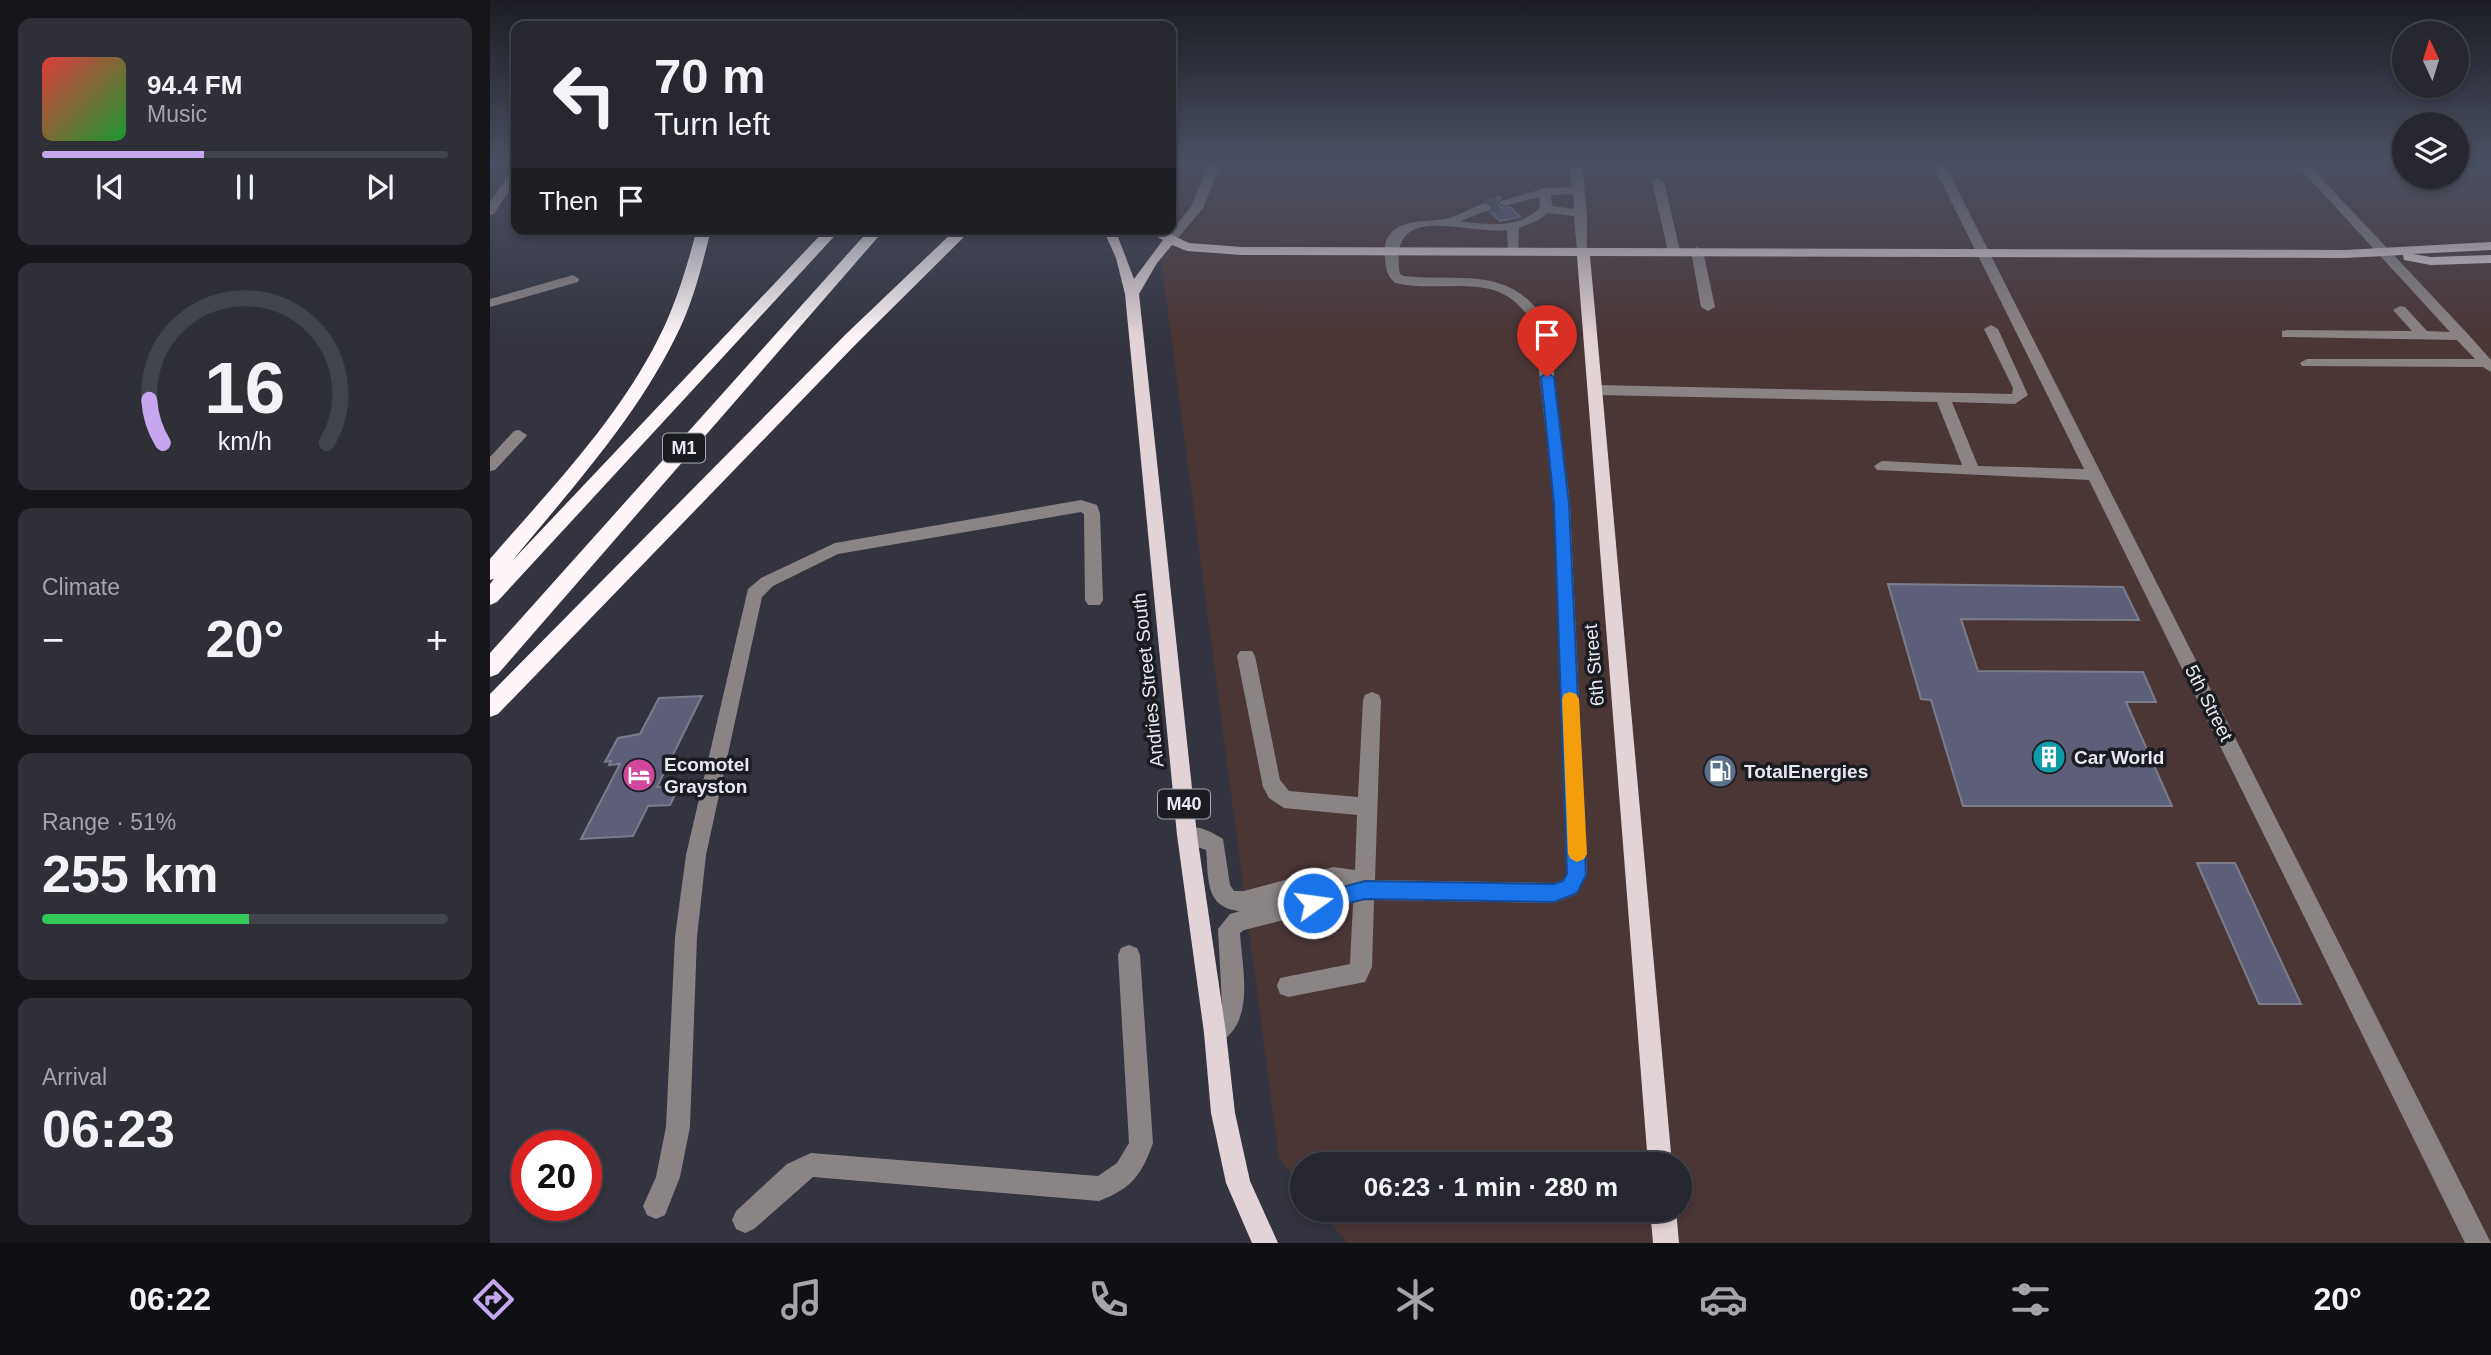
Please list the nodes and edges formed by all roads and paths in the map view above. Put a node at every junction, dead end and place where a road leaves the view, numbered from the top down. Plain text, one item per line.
1 (1429, 221) edge
2 (1429, 221) edge
3 (1524, 221) edge
4 (1581, 221) edge
5 (1669, 221) edge
6 (1968, 221) edge
7 (2354, 221) edge
8 (1447, 222) joint
9 (1513, 225) junction
10 (703, 235) edge
11 (828, 235) edge
12 (873, 235) edge
13 (959, 235) edge
14 (966, 235) edge
15 (1110, 235) edge
16 (1158, 235) edge
17 (1174, 235) edge
18 (1169, 241) junction
19 (947, 246) junction
20 (2491, 246) edge
21 (1391, 251) junction
22 (1514, 251) junction
23 (1583, 251) junction
24 (1674, 251) junction
25 (1697, 251) junction
26 (1984, 253) junction
27 (2384, 253) junction
28 (2491, 259) edge
29 (572, 279) dead end
30 (1132, 294) junction
31 (490, 303) edge
32 (1708, 307) dead end
33 (2400, 310) dead end
34 (1992, 329) dead end
35 (2287, 334) dead end
36 (2423, 335) junction
37 (2462, 335) junction
38 (2306, 363) dead end
39 (2489, 365) edge
40 (1596, 390) junction
41 (1943, 398) junction
42 (519, 435) dead end
43 (490, 466) edge
44 (1882, 467) dead end
45 (1972, 471) junction
46 (2094, 475) junction
47 (490, 573) edge
48 (490, 597) edge
49 (1094, 600) dead end
50 (1246, 656) dead end
51 (490, 667) edge
52 (1372, 699) dead end
53 (490, 708) edge
54 (1368, 807) junction
55 (1187, 835) junction
56 (1365, 890) junction
57 (1129, 955) dead end
58 (1288, 986) dead end
59 (1215, 1032) junction
60 (1659, 1152) edge
61 (656, 1206) dead end
62 (745, 1220) dead end
63 (1664, 1222) edge
64 (1265, 1243) edge
65 (1665, 1243) edge
66 (2479, 1243) edge

1 - 21 street
2 - 8 street
3 - 9 street
4 - 23 street, 6th Street
5 - 24 street
6 - 26 street, 5th Street
7 - 27 street
8 - 9 street
9 - 22 street
10 - 47 highway
11 - 48 highway, M1
12 - 51 highway, M1
13 - 19 highway
14 - 19 highway
15 - 30 main road, Andries Street South / M40
16 - 18 main road
17 - 18 street
18 - 21 main road
18 - 30 main road
19 - 53 highway
20 - 27 main road
21 - 22 main road
21 - 56 street
22 - 23 main road
23 - 24 main road
23 - 40 main road, 6th Street
24 - 25 main road
25 - 26 main road
25 - 32 street
26 - 27 main road
26 - 46 street, 5th Street
27 - 28 main road
27 - 37 street
29 - 31 street
30 - 55 main road, Andries Street South / M40
33 - 36 street
34 - 41 street
35 - 36 street
36 - 37 street
37 - 39 street
38 - 39 street
40 - 41 street
40 - 60 main road, 6th Street
41 - 45 street
42 - 43 street
44 - 45 street
45 - 46 street
46 - 66 street, 5th Street
49 - 61 street
50 - 54 street
52 - 54 street
54 - 56 street
55 - 56 street
55 - 59 main road, Andries Street South / M40
56 - 58 street
56 - 59 street
57 - 62 street
59 - 64 main road, Andries Street South / M40
63 - 65 main road

